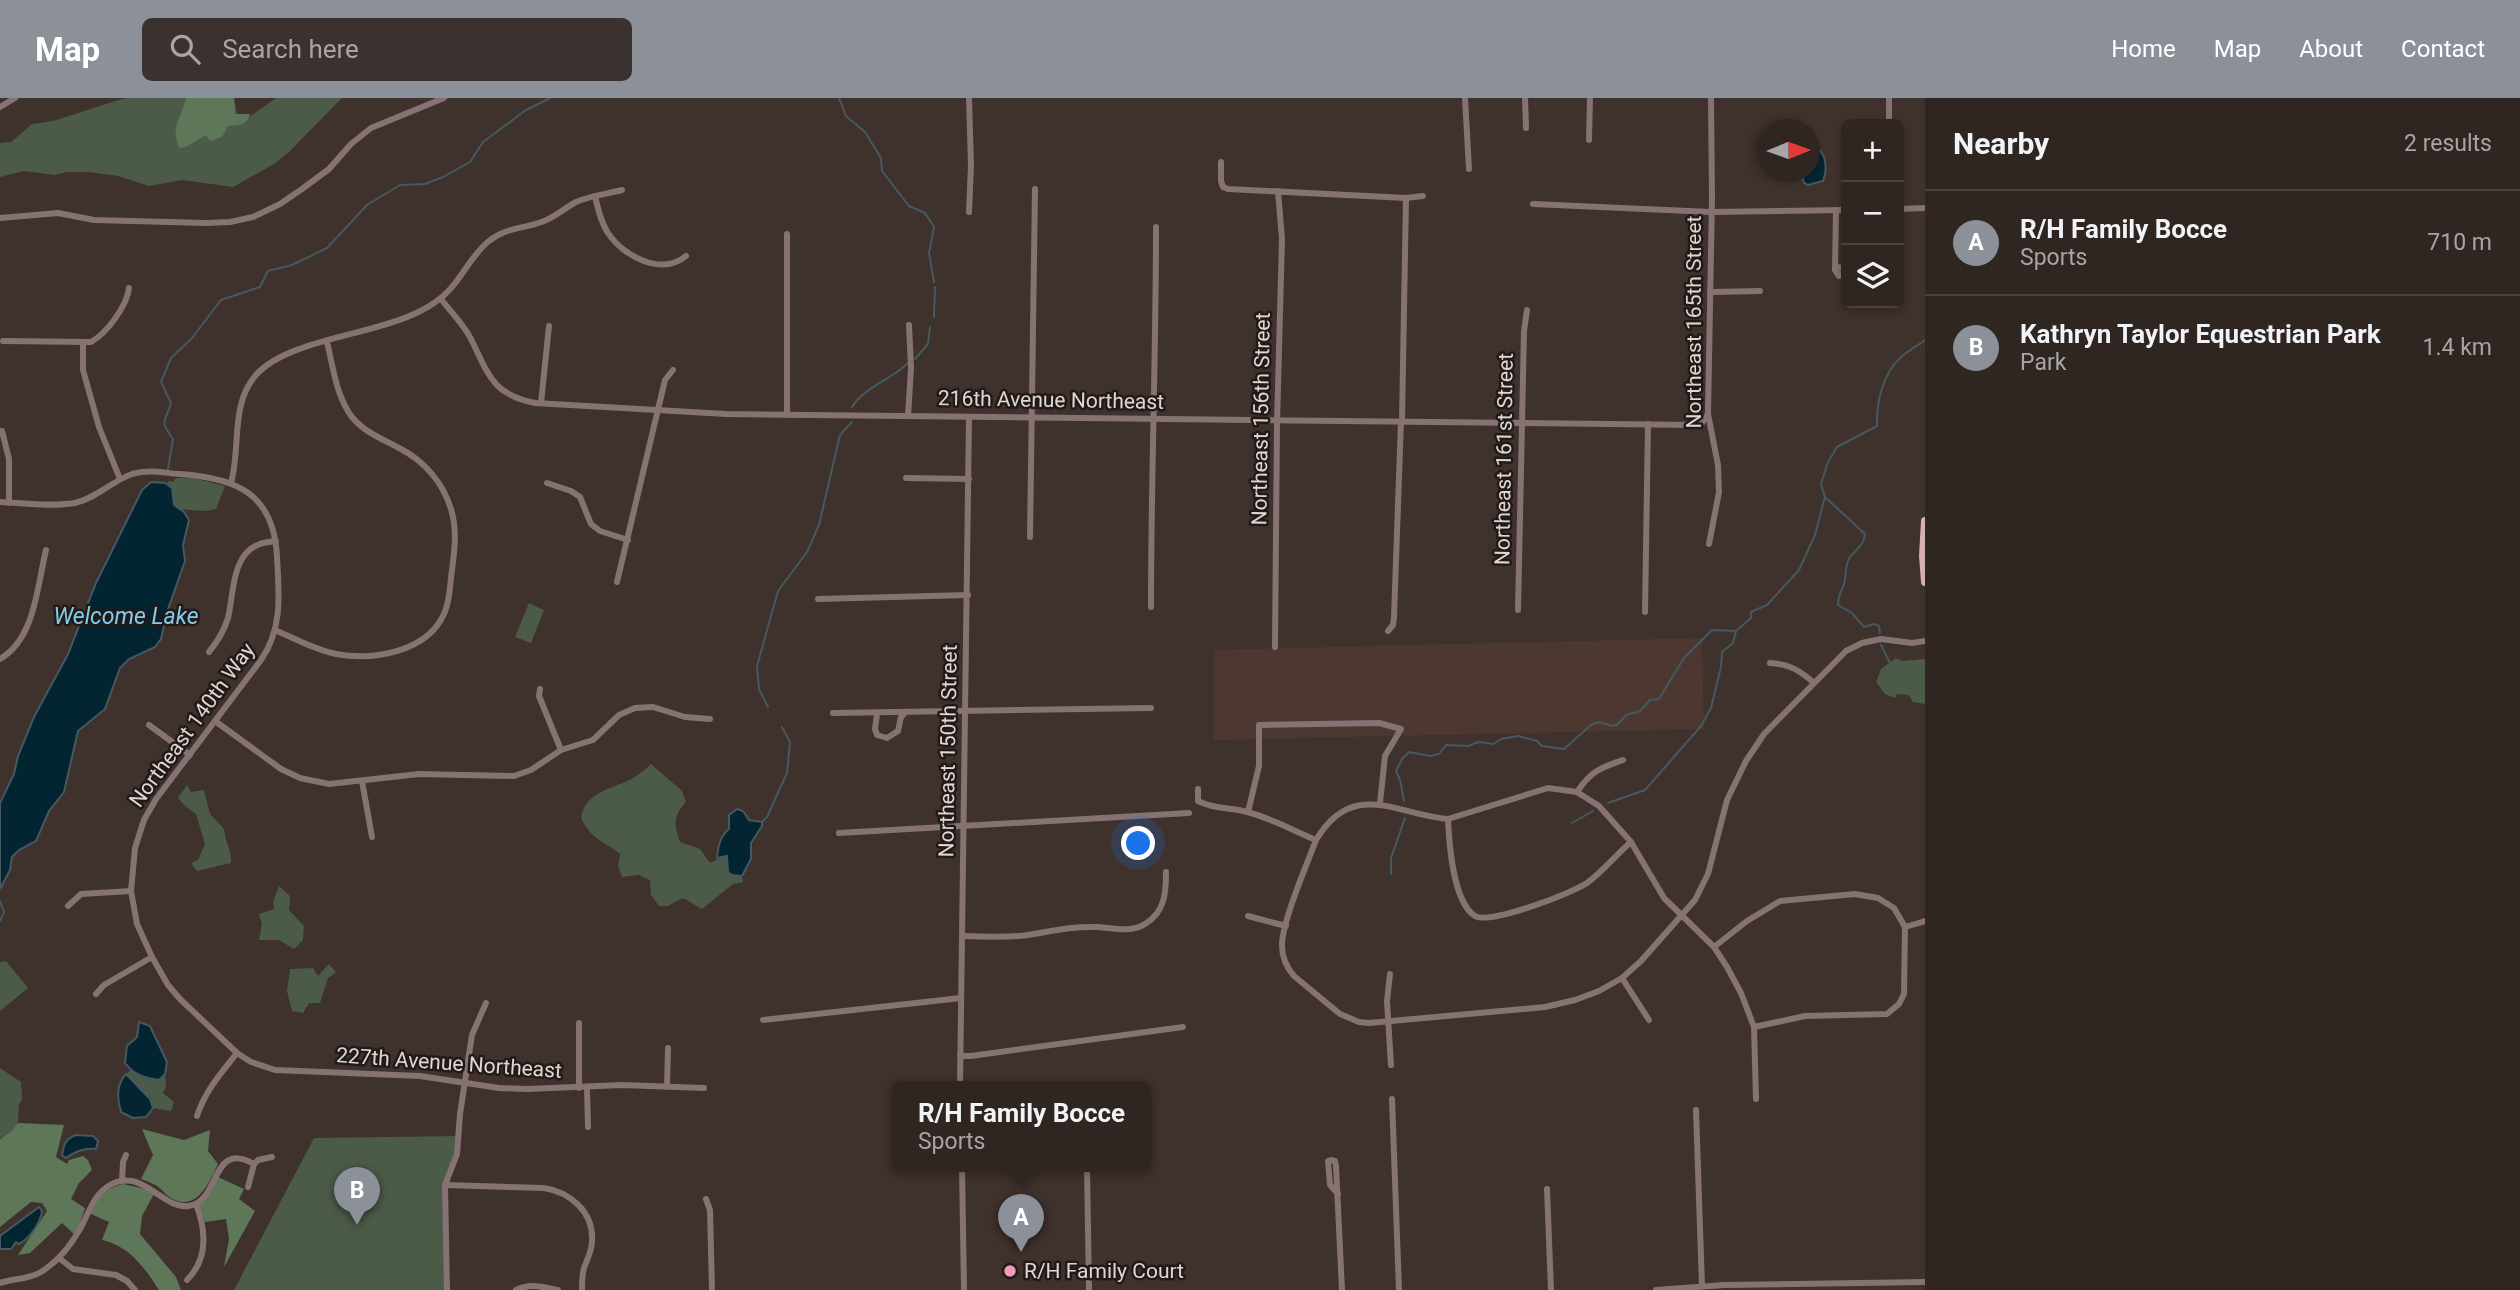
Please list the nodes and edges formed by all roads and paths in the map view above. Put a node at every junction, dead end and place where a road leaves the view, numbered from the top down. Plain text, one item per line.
1 (15, 98) edge
2 (444, 98) edge
3 (969, 98) edge
4 (1465, 98) edge
5 (1525, 98) edge
6 (1590, 98) edge
7 (1711, 98) edge
8 (1889, 98) edge
9 (429, 101) edge
10 (0, 107) edge
11 (1889, 119) edge
12 (1526, 128) dead end
13 (1589, 140) dead end
14 (1221, 162) dead end
15 (1468, 169) dead end
16 (1035, 189) dead end
17 (622, 190) dead end
18 (1278, 191) junction
19 (595, 196) junction
20 (1423, 196) dead end
21 (1406, 198) junction
22 (1533, 204) dead end
23 (1925, 208) edge
24 (1904, 209) edge
25 (1836, 210) junction
26 (1841, 210) edge
27 (969, 212) dead end
28 (1712, 212) junction
29 (0, 218) edge
30 (1156, 227) dead end
31 (788, 234) dead end
32 (686, 256) dead end
33 (1835, 270) dead end
34 (129, 288) dead end
35 (1760, 291) dead end
36 (1710, 292) junction
37 (440, 299) junction
38 (1527, 310) dead end
39 (909, 325) dead end
40 (549, 326) dead end
41 (1, 340) edge
42 (327, 342) junction
43 (83, 344) junction
44 (673, 370) dead end
45 (541, 403) junction
46 (658, 411) junction
47 (1708, 414) junction
48 (787, 415) junction
49 (908, 416) junction
50 (969, 417) junction
51 (1032, 418) junction
52 (1154, 419) junction
53 (1278, 420) junction
54 (1402, 421) junction
55 (1523, 422) junction
56 (1648, 424) junction
57 (2, 431) edge
58 (906, 478) dead end
59 (120, 479) junction
60 (969, 479) junction
61 (231, 483) junction
62 (547, 483) dead end
63 (0, 502) edge
64 (9, 503) junction
65 (1925, 521) edge
66 (1030, 537) dead end
67 (628, 540) junction
68 (276, 541) junction
69 (1709, 544) dead end
70 (46, 550) dead end
71 (617, 582) dead end
72 (1925, 582) edge
73 (968, 595) junction
74 (818, 599) dead end
75 (1151, 607) dead end
76 (1518, 610) dead end
77 (1645, 612) dead end
78 (277, 631) junction
79 (1388, 631) dead end
80 (1925, 642) edge
81 (1275, 647) dead end
82 (209, 652) dead end
83 (0, 659) edge
84 (1770, 663) dead end
85 (1813, 682) junction
86 (540, 689) dead end
87 (1151, 708) dead end
88 (965, 710) junction
89 (833, 713) dead end
90 (905, 713) junction
91 (877, 714) junction
92 (710, 719) dead end
93 (215, 721) junction
94 (149, 725) dead end
95 (561, 750) junction
96 (190, 755) junction
97 (1623, 760) dead end
98 (362, 781) junction
99 (1198, 789) dead end
100 (1577, 792) junction
101 (1380, 803) junction
102 (1248, 812) junction
103 (1189, 813) dead end
104 (1448, 819) junction
105 (964, 826) junction
106 (839, 833) dead end
107 (372, 837) dead end
108 (1316, 840) junction
109 (1631, 842) junction
110 (1166, 872) dead end
111 (131, 891) junction
112 (68, 906) dead end
113 (1248, 916) dead end
114 (1682, 916) junction
115 (1925, 921) edge
116 (1286, 926) junction
117 (1905, 927) junction
118 (963, 936) junction
119 (1714, 947) junction
120 (152, 957) junction
121 (1390, 974) dead end
122 (1622, 978) junction
123 (96, 994) dead end
124 (961, 998) junction
125 (486, 1003) dead end
126 (764, 1020) dead end
127 (1649, 1020) dead end
128 (1388, 1022) junction
129 (579, 1023) dead end
130 (1183, 1027) dead end
131 (1754, 1027) junction
132 (668, 1048) dead end
133 (237, 1053) junction
134 (960, 1056) junction
135 (1391, 1065) dead end
136 (960, 1081) edge
137 (464, 1083) junction
138 (667, 1087) junction
139 (583, 1088) junction
140 (704, 1088) dead end
141 (1392, 1099) dead end
142 (1756, 1099) dead end
143 (1696, 1110) dead end
144 (197, 1116) dead end
145 (588, 1127) dead end
146 (126, 1155) dead end
147 (272, 1157) dead end
148 (254, 1164) junction
149 (962, 1172) edge
150 (1087, 1172) edge
151 (122, 1181) junction
152 (444, 1185) junction
153 (248, 1187) dead end
154 (1547, 1189) dead end
155 (1338, 1194) dead end
156 (706, 1199) dead end
157 (196, 1204) junction
158 (59, 1258) junction
159 (187, 1280) dead end
160 (1925, 1282) edge
161 (0, 1283) edge
162 (1702, 1286) junction
163 (1894, 1286) edge
164 (135, 1290) edge
165 (447, 1290) edge
166 (516, 1290) edge
167 (558, 1290) edge
168 (582, 1290) edge
169 (712, 1290) edge
170 (964, 1290) edge
171 (1088, 1290) edge
172 (1342, 1290) edge
173 (1399, 1290) edge
174 (1551, 1290) edge
175 (1656, 1290) edge

1 - 10 street
2 - 9 street
3 - 27 street
4 - 15 street
5 - 12 street
6 - 13 street
7 - 28 street, Northeast 165th Street
8 - 11 street
9 - 29 street
14 - 18 street
16 - 51 street
17 - 19 street
18 - 21 street
18 - 53 street, Northeast 156th Street
19 - 32 street
19 - 37 street
20 - 21 street
21 - 54 street
22 - 28 street
23 - 24 street
25 - 26 street
25 - 28 street
25 - 33 street
28 - 36 street, Northeast 165th Street
30 - 52 street
31 - 48 street
34 - 43 street
35 - 36 street
36 - 47 street, Northeast 165th Street
37 - 42 street
37 - 45 street, 216th Avenue Northeast
38 - 55 street, Northeast 161st Street
39 - 49 street
40 - 45 street
41 - 43 street
42 - 61 street
42 - 78 street
43 - 59 street
44 - 46 street
45 - 46 street, 216th Avenue Northeast
46 - 48 street, 216th Avenue Northeast
46 - 67 street
47 - 56 street, 216th Avenue Northeast
47 - 69 street, Northeast 165th Street
48 - 49 street, 216th Avenue Northeast
49 - 50 street, 216th Avenue Northeast
50 - 51 street, 216th Avenue Northeast
50 - 60 street, Northeast 150th Street
51 - 52 street, 216th Avenue Northeast
51 - 66 street
52 - 53 street, 216th Avenue Northeast
52 - 75 street
53 - 54 street, 216th Avenue Northeast
53 - 81 street, Northeast 156th Street
54 - 55 street, 216th Avenue Northeast
54 - 79 street
55 - 56 street, 216th Avenue Northeast
55 - 76 street, Northeast 161st Street
56 - 77 street
57 - 64 street
58 - 60 street
59 - 61 street
59 - 64 street
60 - 73 street, Northeast 150th Street
61 - 68 street, Northeast 140th Way
62 - 67 street
63 - 64 street
65 - 72 main road
67 - 71 street
68 - 78 street, Northeast 140th Way
68 - 82 street
70 - 83 street
73 - 74 street
73 - 88 street, Northeast 150th Street
78 - 93 street, Northeast 140th Way
80 - 85 street
84 - 85 street
85 - 114 street
86 - 95 street
87 - 88 street
88 - 90 street
88 - 105 street, Northeast 150th Street
89 - 91 street
90 - 91 street
90 - 91 street
92 - 95 street
93 - 96 street, Northeast 140th Way
93 - 98 street
94 - 96 street
95 - 98 street
96 - 111 street, Northeast 140th Way
97 - 100 street
98 - 107 street
99 - 102 street
100 - 104 street
100 - 109 street
101 - 102 street
101 - 104 street
101 - 108 street
102 - 108 street
103 - 105 street
104 - 109 street
105 - 106 street
105 - 118 street, Northeast 150th Street
108 - 116 street
109 - 114 street
110 - 118 street
111 - 112 street
111 - 120 street, Northeast 140th Way
113 - 116 street
114 - 119 street
114 - 122 street
115 - 117 street
116 - 128 street
117 - 119 street
117 - 131 street
118 - 124 street, Northeast 150th Street
119 - 131 street
120 - 123 street
120 - 133 street, Northeast 140th Way
121 - 128 street
122 - 127 street
122 - 128 street
124 - 126 street
124 - 134 street, Northeast 150th Street
125 - 137 street
128 - 135 street
129 - 139 street
130 - 134 street
131 - 142 street
132 - 138 street
133 - 137 street, 227th Avenue Northeast
133 - 144 street
134 - 136 street, Northeast 150th Street
137 - 139 street, 227th Avenue Northeast
137 - 152 street
138 - 139 street, 227th Avenue Northeast
138 - 140 street, 227th Avenue Northeast
139 - 145 street
141 - 173 street
143 - 162 street
146 - 151 street
147 - 148 street
148 - 153 street
148 - 157 street
149 - 170 street
150 - 171 street
151 - 157 street
151 - 158 street
152 - 165 street
152 - 168 street
154 - 174 street
155 - 172 street
156 - 169 street
157 - 159 street
158 - 161 street
158 - 164 street
160 - 163 street
162 - 163 street
162 - 175 street
166 - 167 street

